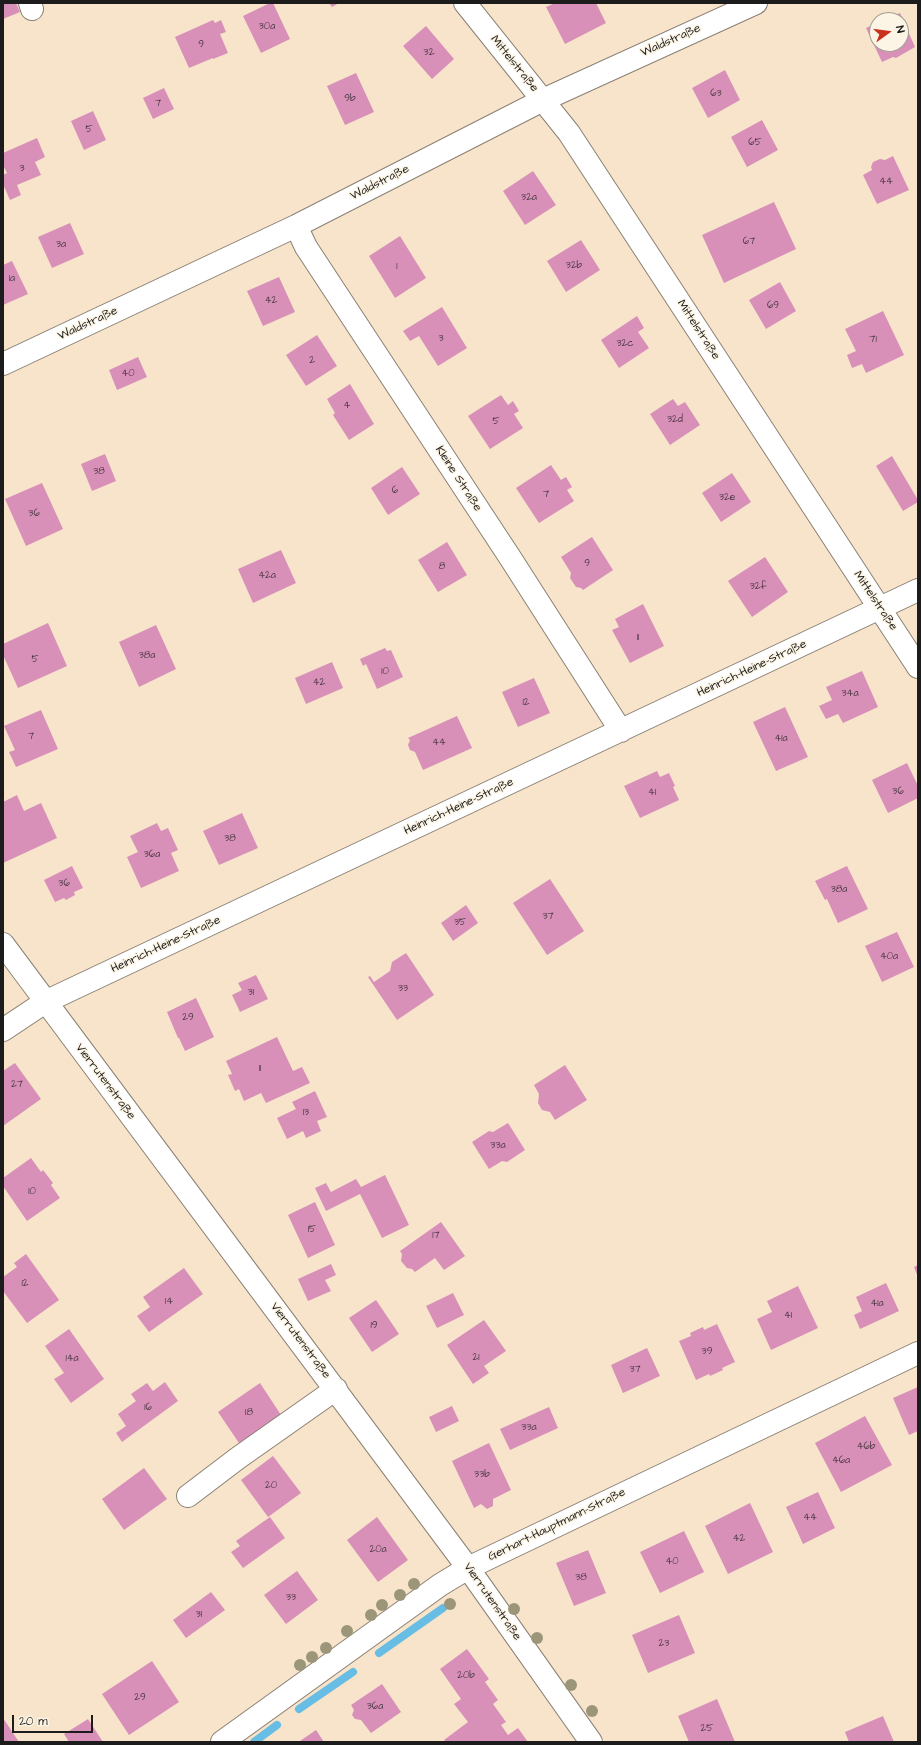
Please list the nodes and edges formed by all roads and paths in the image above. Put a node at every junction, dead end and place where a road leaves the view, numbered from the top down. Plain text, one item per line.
1 (465, 3) edge
2 (756, 3) edge
3 (543, 100) junction
4 (296, 226) junction
5 (3, 364) edge
6 (918, 590) edge
7 (879, 608) junction
8 (918, 667) edge
9 (621, 731) junction
10 (3, 944) edge
11 (45, 1002) junction
12 (3, 1030) edge
13 (918, 1353) edge
14 (336, 1389) junction
15 (188, 1496) dead end
16 (468, 1568) junction
17 (222, 1742) edge
18 (591, 1742) edge

1 - 3 street, Mittelstraße
2 - 3 street, Waldstraße
3 - 4 street, Waldstraße
3 - 7 street, Mittelstraße
4 - 5 street, Waldstraße
4 - 9 street, Kleine Straße
6 - 7 street, Heinrich-Heine-Straße
7 - 8 street, Mittelstraße
7 - 9 street, Heinrich-Heine-Straße
9 - 11 street, Heinrich-Heine-Straße
10 - 11 street, Vierrutenstraße
11 - 12 street, Heinrich-Heine-Straße
11 - 14 street, Vierrutenstraße
13 - 16 street, Gerhart-Hauptmann-Straße
14 - 15 street
14 - 16 street, Vierrutenstraße
16 - 17 street, Gerhart-Hauptmann-Straße
16 - 18 street, Vierrutenstraße

